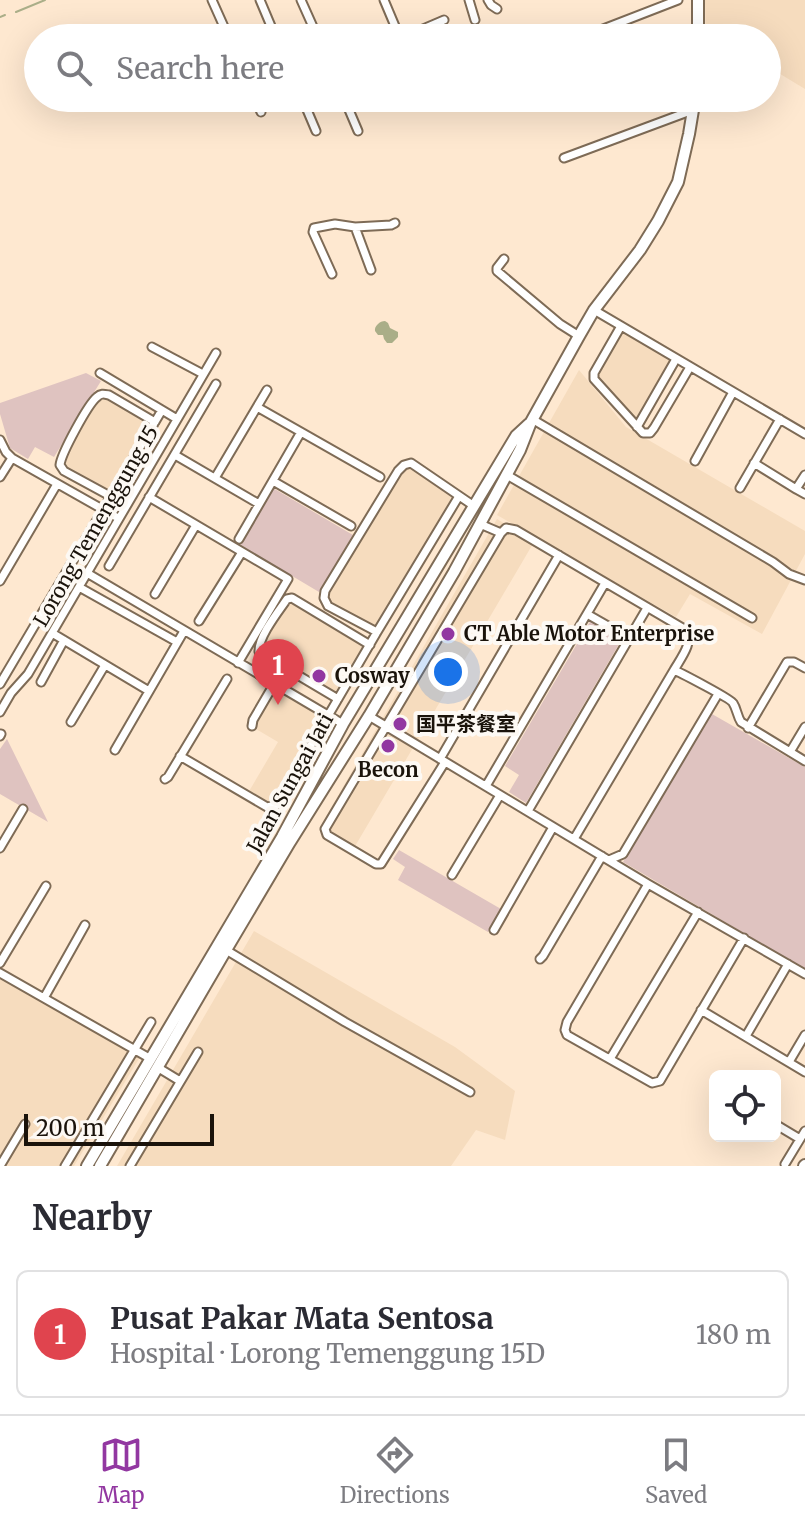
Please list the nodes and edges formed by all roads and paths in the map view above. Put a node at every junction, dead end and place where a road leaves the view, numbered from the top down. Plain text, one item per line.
1 (212, 0) edge
2 (260, 0) edge
3 (301, 0) edge
4 (384, 0) edge
5 (469, 0) edge
6 (488, 0) edge
7 (678, 0) edge
8 (698, 0) edge
9 (497, 9) dead end
10 (444, 20) dead end
11 (475, 20) dead end
12 (223, 24) edge
13 (270, 24) edge
14 (312, 24) edge
15 (395, 24) edge
16 (434, 24) edge
17 (616, 24) edge
18 (698, 24) edge
19 (308, 112) edge
20 (350, 112) edge
21 (675, 112) edge
22 (693, 112) edge
23 (316, 131) dead end
24 (358, 131) dead end
25 (564, 158) dead end
26 (395, 223) dead end
27 (355, 227) junction
28 (504, 259) dead end
29 (371, 270) dead end
30 (332, 274) dead end
31 (594, 310) junction
32 (621, 326) junction
33 (579, 336) junction
34 (152, 347) dead end
35 (216, 353) dead end
36 (676, 359) junction
37 (690, 367) junction
38 (100, 373) dead end
39 (203, 374) junction
40 (216, 384) dead end
41 (267, 390) dead end
42 (733, 392) junction
43 (257, 407) junction
44 (162, 410) junction
45 (177, 419) junction
46 (780, 419) junction
47 (532, 421) junction
48 (155, 422) junction
49 (637, 427) junction
50 (301, 432) junction
51 (805, 434) edge
52 (0, 440) edge
53 (175, 455) junction
54 (12, 458) junction
55 (695, 461) dead end
56 (754, 463) junction
57 (507, 475) junction
58 (805, 475) edge
59 (0, 477) edge
60 (380, 477) dead end
61 (215, 478) junction
62 (273, 481) junction
63 (57, 484) junction
64 (740, 488) dead end
65 (796, 489) junction
66 (805, 494) edge
67 (110, 496) junction
68 (459, 496) junction
69 (149, 497) junction
70 (259, 504) junction
71 (474, 506) junction
72 (104, 510) junction
73 (118, 518) junction
74 (480, 524) junction
75 (196, 525) junction
76 (351, 526) dead end
77 (501, 533) junction
78 (239, 539) dead end
79 (242, 552) junction
80 (559, 555) junction
81 (109, 566) dead end
82 (87, 573) junction
83 (805, 580) edge
84 (0, 581) edge
85 (605, 583) junction
86 (79, 587) junction
87 (155, 594) dead end
88 (418, 597) junction
89 (434, 608) junction
90 (647, 608) junction
91 (587, 614) junction
92 (752, 618) dead end
93 (199, 621) dead end
94 (184, 631) junction
95 (377, 632) junction
96 (52, 633) junction
97 (629, 638) junction
98 (64, 640) junction
99 (177, 642) junction
100 (370, 645) junction
101 (238, 663) junction
102 (105, 665) junction
103 (805, 668) edge
104 (674, 670) junction
105 (227, 679) dead end
106 (41, 682) dead end
107 (0, 684) edge
108 (274, 684) junction
109 (149, 691) junction
110 (718, 694) junction
111 (338, 699) junction
112 (356, 704) junction
113 (0, 712) edge
114 (370, 714) junction
115 (328, 715) junction
116 (71, 722) dead end
117 (343, 724) junction
118 (252, 726) dead end
119 (386, 726) junction
120 (805, 727) edge
121 (748, 728) junction
122 (115, 750) dead end
123 (790, 752) junction
124 (180, 756) junction
125 (442, 760) junction
126 (805, 761) edge
127 (165, 779) dead end
128 (486, 786) junction
129 (500, 795) junction
130 (23, 809) dead end
131 (528, 811) junction
132 (553, 827) junction
133 (574, 839) junction
134 (0, 848) edge
135 (605, 858) junction
136 (452, 875) dead end
137 (648, 884) junction
138 (46, 886) dead end
139 (698, 912) junction
140 (85, 925) dead end
141 (494, 930) dead end
142 (744, 938) junction
143 (226, 950) junction
144 (540, 959) dead end
145 (0, 963) edge
146 (788, 964) junction
147 (0, 973) edge
148 (805, 974) edge
149 (44, 998) junction
150 (701, 1010) junction
151 (151, 1022) dead end
152 (805, 1035) edge
153 (746, 1036) junction
154 (134, 1050) junction
155 (198, 1052) dead end
156 (610, 1059) junction
157 (789, 1062) junction
158 (154, 1063) junction
159 (805, 1072) edge
160 (180, 1081) junction
161 (470, 1092) dead end
162 (25, 1124) dead end
163 (781, 1128) edge
164 (805, 1131) edge
165 (800, 1139) junction
166 (76, 1147) junction
167 (93, 1163) edge
168 (66, 1164) edge
169 (785, 1164) edge
170 (0, 1165) edge
171 (76, 1166) edge
172 (130, 1166) edge

1 - 12 street
2 - 13 street
3 - 14 street
4 - 15 street
5 - 11 street
6 - 9 street
7 - 17 street
8 - 18 main road
10 - 16 street
19 - 23 street
20 - 24 street
21 - 25 street
22 - 31 main road, Jalan Sungai Jati
26 - 27 street
27 - 29 street
27 - 30 street
28 - 33 street
31 - 32 street
31 - 33 main road, Jalan Sungai Jati
32 - 36 street
32 - 49 street
33 - 47 main road, Jalan Sungai Jati
34 - 39 street
35 - 39 street, Lorong Temenggung 15
36 - 37 street
36 - 49 street
37 - 42 street
37 - 49 street
38 - 44 street
39 - 45 street, Lorong Temenggung 15
40 - 53 street
41 - 43 street
42 - 46 street
42 - 55 street
43 - 50 street
43 - 61 street
44 - 45 street
44 - 48 street
45 - 73 street, Lorong Temenggung 15
46 - 51 street
46 - 56 street
47 - 57 main road, Jalan Sungai Jati
47 - 71 main road, Jalan Sungai Jati
47 - 83 street
48 - 67 street
48 - 67 street
50 - 60 street
50 - 62 street
52 - 54 street
53 - 61 street
53 - 69 street
54 - 59 street
54 - 63 street
56 - 64 street
56 - 65 street
57 - 74 main road, Jalan Sungai Jati
57 - 92 street
58 - 65 street
61 - 70 street
62 - 70 street
62 - 76 street
63 - 72 street
63 - 84 street
65 - 66 street
67 - 72 street
68 - 71 street
68 - 95 street
68 - 95 street
69 - 75 street
69 - 81 street
70 - 78 street
71 - 88 main road, Jalan Sungai Jati
72 - 73 street
72 - 107 street
73 - 82 street, Lorong Temenggung 15
74 - 77 street
74 - 89 main road, Jalan Sungai Jati
75 - 79 street
75 - 87 street
77 - 80 street
77 - 119 street
79 - 93 street
79 - 101 street
80 - 85 street
80 - 125 street
82 - 86 street, Lorong Temenggung 15
82 - 94 street
85 - 90 street
85 - 91 street
86 - 96 street, Lorong Temenggung 15
86 - 99 street
88 - 89 main road
88 - 112 main road, Jalan Sungai Jati
89 - 114 main road, Jalan Sungai Jati
90 - 97 street
90 - 104 street
91 - 97 street
91 - 128 street
94 - 99 street
94 - 101 street
95 - 100 street
96 - 98 street
96 - 113 street, Lorong Temenggung 15
97 - 131 street
98 - 102 street
98 - 106 street
99 - 109 street
100 - 111 street
100 - 111 street
101 - 108 street
102 - 109 street
102 - 116 street
103 - 121 street
104 - 110 street
104 - 133 street
105 - 124 street
108 - 115 street
108 - 118 street
109 - 122 street
110 - 121 street
110 - 135 street
111 - 115 street
112 - 114 main road
112 - 117 main road, Jalan Sungai Jati
114 - 119 street
114 - 143 main road, Jalan Sungai Jati
115 - 117 street
115 - 124 street
117 - 158 main road, Jalan Sungai Jati
119 - 125 street
119 - 125 street
120 - 123 street
121 - 123 street
123 - 126 street
124 - 127 street
125 - 128 street
128 - 129 street
129 - 131 street
129 - 136 street
130 - 134 street
131 - 132 street
132 - 133 street
132 - 141 street
133 - 135 street
135 - 137 street
135 - 144 street
137 - 139 street
137 - 156 street
138 - 145 street
139 - 142 street
139 - 156 street
140 - 149 street
142 - 146 street
142 - 150 street
143 - 158 main road, Jalan Sungai Jati
143 - 161 street
146 - 148 street
146 - 153 street
147 - 149 street
149 - 154 street
150 - 153 street
150 - 156 street
151 - 154 street
152 - 157 street
153 - 157 street
154 - 158 street
154 - 166 street
155 - 160 street
157 - 159 street
158 - 160 street
158 - 167 main road, Jalan Sungai Jati
160 - 172 street
162 - 170 street
163 - 165 street
164 - 165 street
165 - 169 street
166 - 167 street
166 - 168 street
168 - 171 street

